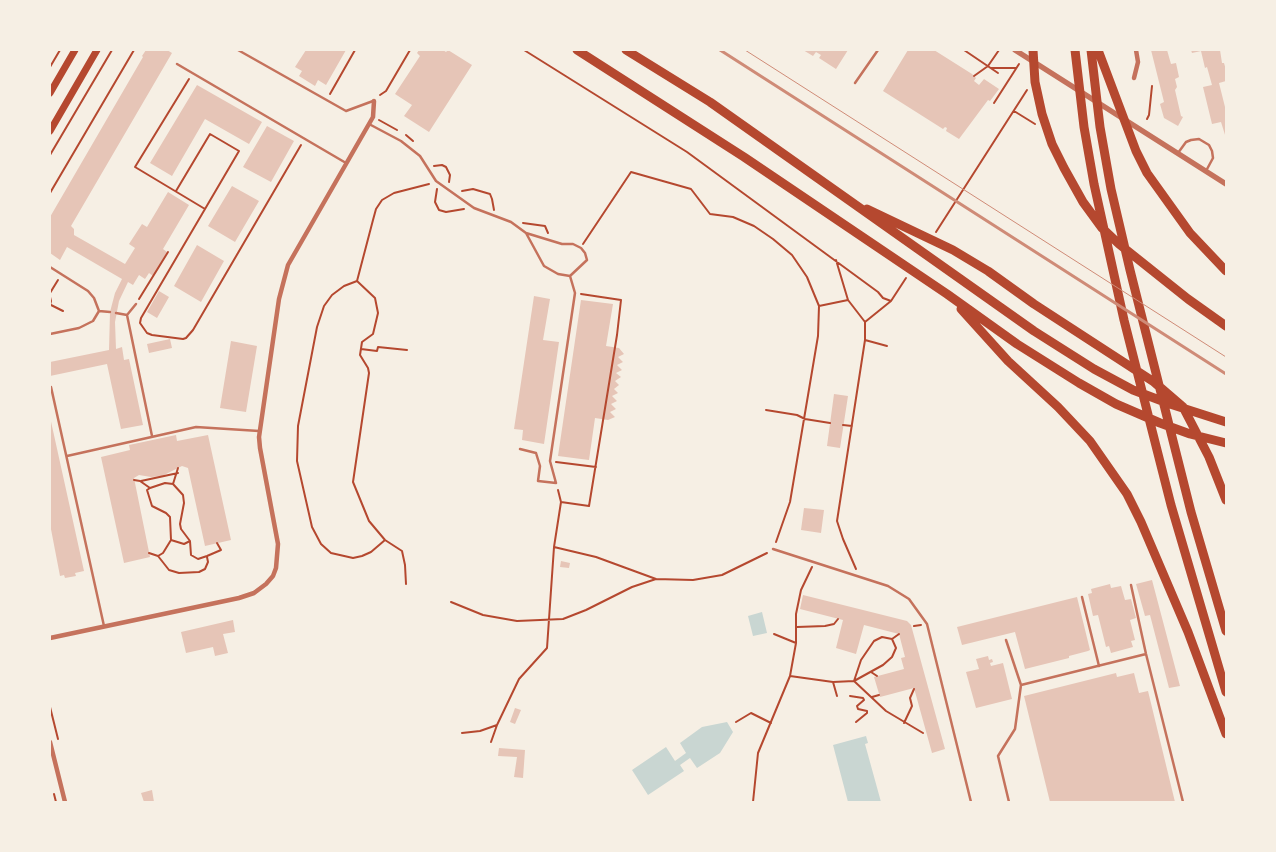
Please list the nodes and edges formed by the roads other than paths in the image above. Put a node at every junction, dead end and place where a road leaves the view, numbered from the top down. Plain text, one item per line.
1 (75, 50) edge
2 (98, 50) edge
3 (238, 50) edge
4 (577, 50) edge
5 (626, 50) edge
6 (878, 50) edge
7 (1015, 50) edge
8 (1033, 50) edge
9 (1075, 50) edge
10 (1091, 50) edge
11 (1098, 50) edge
12 (1136, 50) edge
13 (177, 64) dead end
14 (1134, 78) dead end
15 (856, 83) dead end
16 (50, 93) edge
17 (374, 101) joint
18 (369, 124) junction
19 (50, 131) edge
20 (1178, 153) junction
21 (346, 163) junction
22 (1206, 171) junction
23 (1226, 184) edge
24 (844, 198) junction
25 (526, 233) junction
26 (50, 267) edge
27 (1226, 272) edge
28 (570, 276) junction
29 (947, 294) junction
30 (136, 304) road end
31 (99, 311) junction
32 (110, 312) dead end
33 (116, 313) dead end
34 (127, 315) junction
35 (1226, 326) edge
36 (50, 334) edge
37 (51, 387) edge
38 (1226, 422) edge
39 (259, 432) junction
40 (152, 436) junction
41 (1226, 443) edge
42 (520, 449) dead end
43 (67, 456) junction
44 (1226, 500) edge
45 (773, 549) road end
46 (1131, 585) dead end
47 (1082, 597) dead end
48 (104, 626) junction
49 (1226, 631) edge
50 (50, 638) edge
51 (1006, 640) dead end
52 (1146, 654) junction
53 (1099, 666) junction
54 (1021, 685) junction
55 (1226, 692) edge
56 (1226, 734) edge
57 (50, 742) edge
58 (65, 802) edge
59 (972, 802) edge
60 (1009, 802) edge
61 (1183, 802) edge

1 - 16 main road
2 - 19 main road
3 - 17 lane
4 - 29 highway
5 - 24 highway
6 - 15 lane
7 - 20 street
8 - 35 highway
9 - 55 highway
10 - 49 highway
11 - 27 highway
12 - 14 street
13 - 21 lane
17 - 18 street
18 - 21 street
18 - 25 lane
20 - 22 street
20 - 22 lane
21 - 39 street
22 - 23 street
24 - 38 highway
24 - 44 highway
25 - 28 lane
25 - 28 lane
26 - 31 lane
28 - 42 lane
29 - 41 highway
29 - 56 highway
30 - 34 lane
31 - 32 lane
31 - 36 lane
33 - 34 lane
34 - 40 lane
37 - 43 lane
39 - 40 lane
39 - 48 street
40 - 43 lane
43 - 48 lane
45 - 59 lane
46 - 52 lane
47 - 53 lane
48 - 50 street
51 - 54 lane
52 - 53 lane
52 - 61 lane
53 - 54 lane
54 - 60 lane
57 - 58 street

